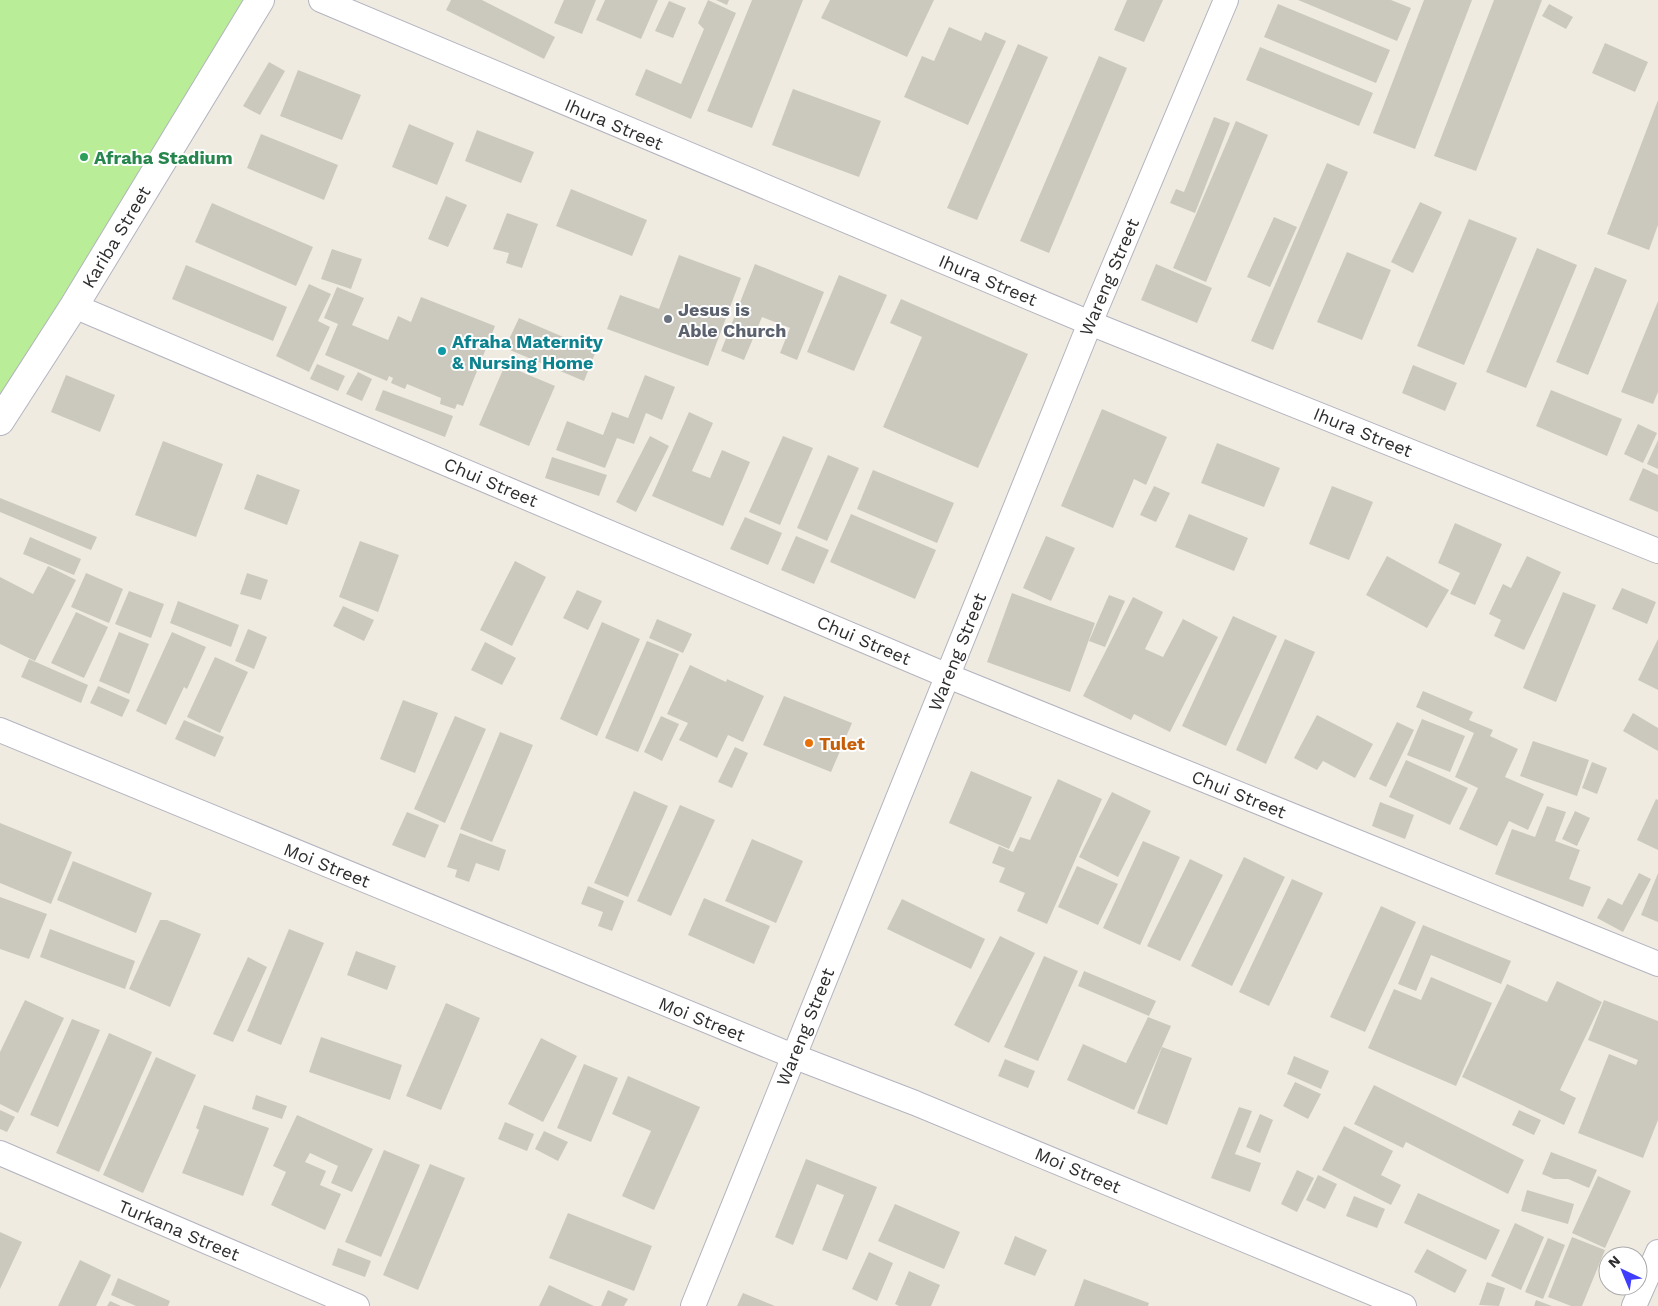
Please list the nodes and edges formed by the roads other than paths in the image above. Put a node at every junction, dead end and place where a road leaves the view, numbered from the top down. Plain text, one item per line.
1 (260, 0) edge
2 (321, 0) edge
3 (1226, 0) edge
4 (74, 306) junction
5 (1090, 322) junction
6 (0, 422) edge
7 (1658, 551) edge
8 (948, 676) junction
9 (0, 730) edge
10 (1658, 964) edge
11 (793, 1056) junction
12 (0, 1153) edge
13 (1658, 1252) edge
14 (357, 1306) edge
15 (693, 1306) edge
16 (1404, 1306) edge
17 (1634, 1306) edge

1 - 4 street, Kariba Street
2 - 5 street, Ihura Street
3 - 5 street, Wareng Street
4 - 6 street, Kariba Street
4 - 8 street, Chui Street
5 - 7 street, Ihura Street
5 - 8 street, Wareng Street
8 - 10 street, Chui Street
8 - 11 street, Wareng Street
9 - 11 street, Moi Street
11 - 15 street, Wareng Street
11 - 16 street, Moi Street
12 - 14 street, Turkana Street
13 - 17 street

